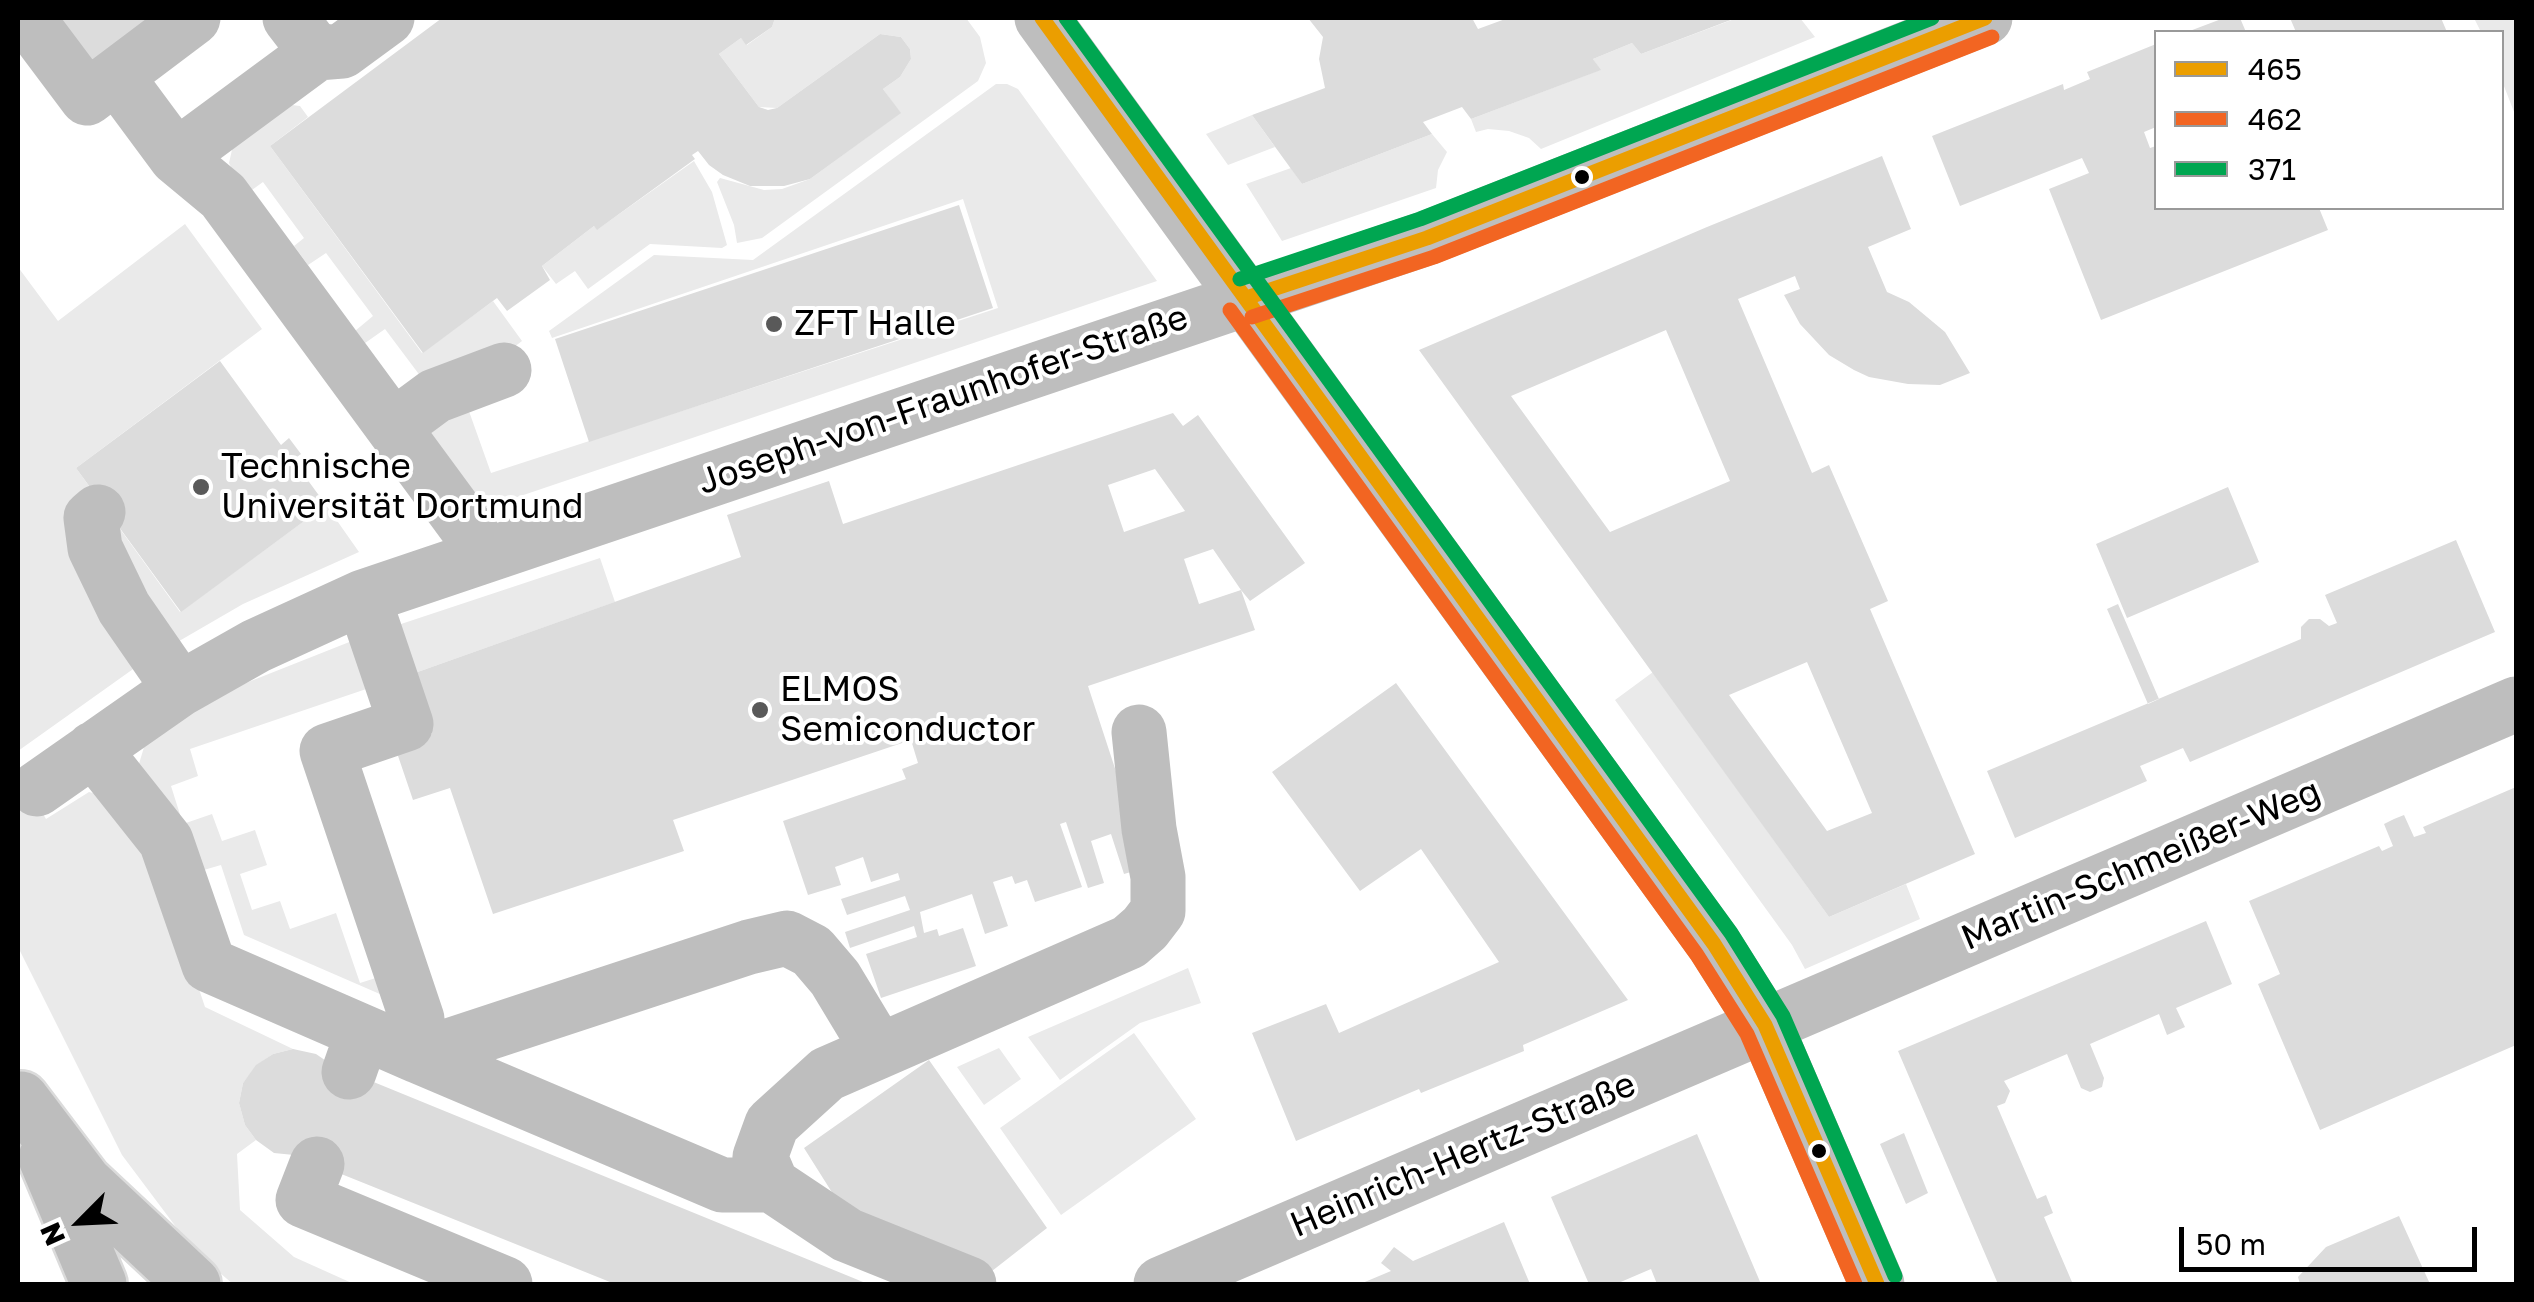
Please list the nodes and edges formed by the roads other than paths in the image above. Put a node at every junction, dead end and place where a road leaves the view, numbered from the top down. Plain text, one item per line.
1 (27, 18) edge
2 (193, 18) edge
3 (387, 18) edge
4 (1042, 18) edge
5 (1986, 18) edge
6 (304, 35) edge
7 (116, 76) junction
8 (176, 157) junction
9 (1246, 298) junction
10 (504, 370) dead end
11 (393, 427) junction
12 (98, 512) dead end
13 (487, 555) junction
14 (363, 597) junction
15 (180, 689) junction
16 (2516, 704) edge
17 (1139, 732) dead end
18 (93, 749) junction
19 (37, 788) dead end
20 (1765, 1025) junction
21 (879, 1051) junction
22 (418, 1056) junction
23 (19, 1096) edge
24 (317, 1164) dead end
25 (772, 1186) junction
26 (98, 1284) edge
27 (193, 1284) edge
28 (505, 1284) edge
29 (969, 1284) edge
30 (1161, 1284) edge
31 (1877, 1284) edge

1 - 7 street
2 - 7 street
3 - 6 street
4 - 9 street
5 - 9 street, Joseph-von-Fraunhofer-Straße
6 - 8 street
7 - 8 street
8 - 11 street
9 - 13 street, Joseph-von-Fraunhofer-Straße
9 - 20 street
10 - 11 street
11 - 13 street
12 - 15 street
13 - 14 street, Joseph-von-Fraunhofer-Straße
14 - 15 street, Joseph-von-Fraunhofer-Straße
14 - 22 street
15 - 18 street, Joseph-von-Fraunhofer-Straße
16 - 20 street, Martin-Schmeißer-Weg
17 - 21 street
18 - 19 street, Joseph-von-Fraunhofer-Straße
18 - 22 street
20 - 30 street, Heinrich-Hertz-Straße
20 - 31 street
21 - 22 street
21 - 25 street
22 - 25 street
23 - 26 highway
23 - 27 highway
24 - 28 street
25 - 29 street

